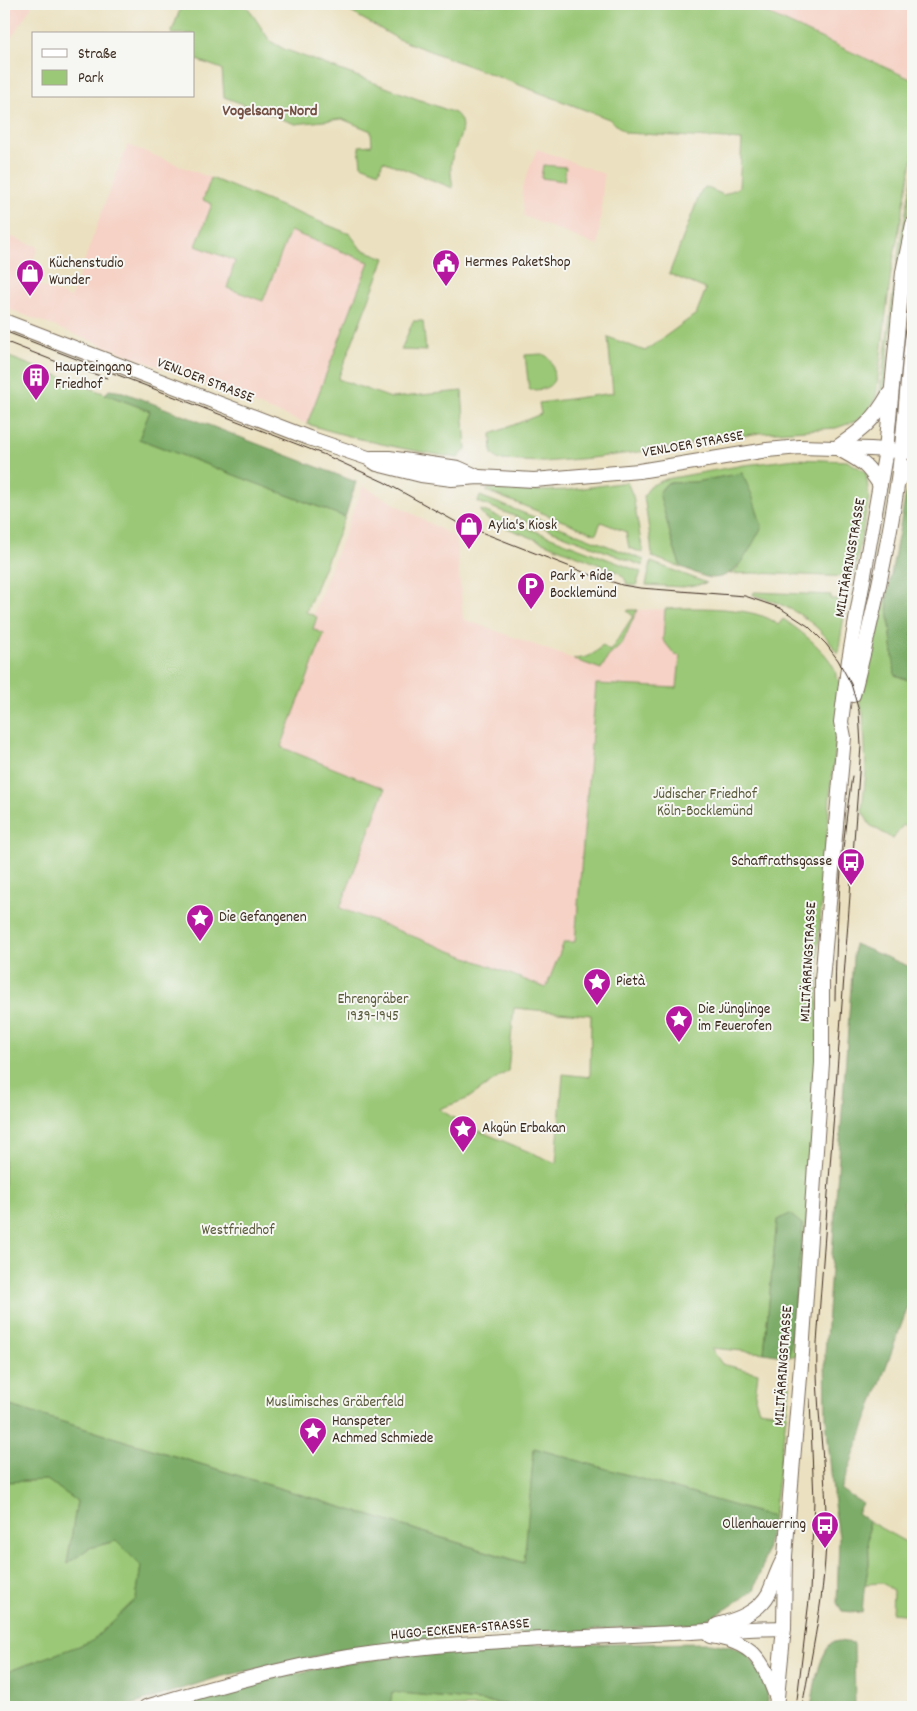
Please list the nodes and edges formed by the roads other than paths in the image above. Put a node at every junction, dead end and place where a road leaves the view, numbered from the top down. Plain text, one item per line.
1 (913, 224) edge
2 (4, 321) edge
3 (913, 332) edge
4 (892, 391) junction
5 (836, 448) junction
6 (886, 450) junction
7 (908, 452) edge
8 (913, 466) edge
9 (898, 481) junction
10 (880, 485) junction
11 (844, 737) junction
12 (785, 1556) junction
13 (784, 1628) junction
14 (687, 1633) junction
15 (777, 1703) edge
16 (146, 1707) edge

1 - 4 main road, MILITÄRRINGSTRASSE
2 - 5 main road, VENLOER STRASSE
3 - 7 main road
4 - 5 main road
4 - 6 main road, MILITÄRRINGSTRASSE
5 - 6 main road, VENLOER STRASSE
5 - 10 main road
6 - 7 main road, VENLOER STRASSE
6 - 10 main road, MILITÄRRINGSTRASSE
7 - 9 main road
8 - 9 main road
9 - 11 main road
10 - 11 main road, MILITÄRRINGSTRASSE
11 - 12 main road, MILITÄRRINGSTRASSE
12 - 13 main road, MILITÄRRINGSTRASSE
12 - 14 main road
13 - 14 main road, HUGO-ECKENER-STRASSE
13 - 15 main road, MILITÄRRINGSTRASSE
14 - 15 main road
14 - 16 main road, HUGO-ECKENER-STRASSE

